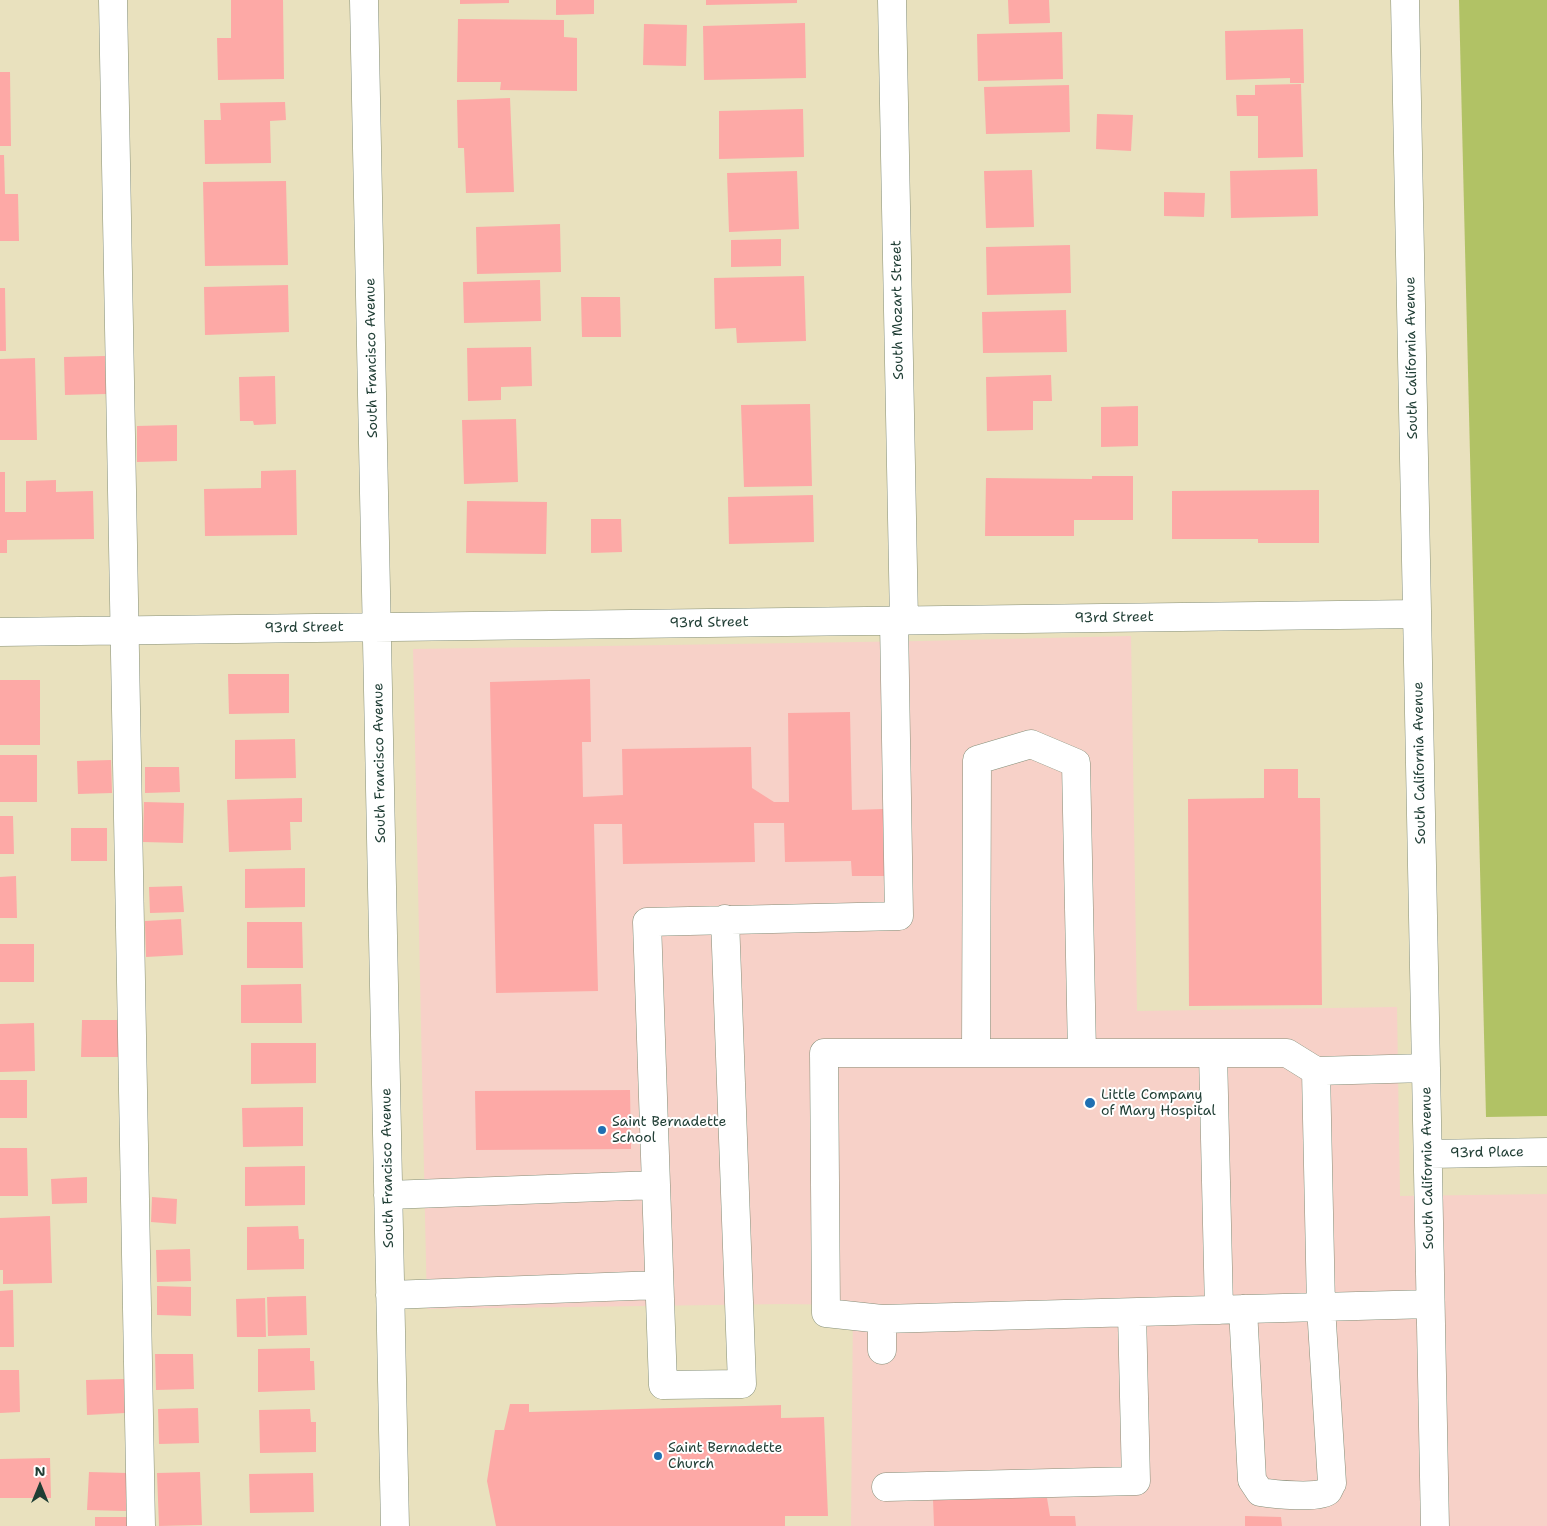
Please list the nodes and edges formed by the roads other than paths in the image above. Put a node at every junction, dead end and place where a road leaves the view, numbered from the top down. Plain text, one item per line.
1 (113, 0) edge
2 (364, 0) edge
3 (892, 0) edge
4 (1405, 0) edge
5 (1417, 614) junction
6 (899, 621) junction
7 (377, 627) junction
8 (124, 630) junction
9 (0, 632) edge
10 (725, 920) junction
11 (976, 1053) junction
12 (1082, 1053) junction
13 (1213, 1053) junction
14 (1426, 1068) junction
15 (1316, 1071) junction
16 (1547, 1152) edge
17 (1428, 1154) junction
18 (656, 1185) junction
19 (388, 1195) junction
20 (659, 1285) junction
21 (390, 1295) junction
22 (1430, 1304) junction
23 (1321, 1307) junction
24 (1231, 1310) junction
25 (1132, 1313) junction
26 (882, 1319) junction
27 (882, 1350) dead end
28 (886, 1487) dead end
29 (142, 1526) edge
30 (395, 1526) edge
31 (1435, 1526) edge

1 - 8 street
2 - 7 street, South Francisco Avenue
3 - 6 street, South Mozart Street
4 - 5 street, South California Avenue
5 - 6 street, 93rd Street
5 - 14 street, South California Avenue
6 - 7 street, 93rd Street
6 - 10 street, South Mozart Street
7 - 8 street, 93rd Street
7 - 19 street, South Francisco Avenue
8 - 9 street, 93rd Street
8 - 29 street
10 - 18 street
10 - 20 street
11 - 12 street
11 - 12 street
11 - 26 street
12 - 13 street
13 - 15 street
13 - 24 street
14 - 15 street
14 - 17 street, South California Avenue
15 - 23 street
16 - 17 street, 93rd Place
17 - 22 street, South California Avenue
18 - 19 street
18 - 20 street
19 - 21 street, South Francisco Avenue
20 - 21 street
21 - 30 street, South Francisco Avenue
22 - 23 street
22 - 31 street, South California Avenue
23 - 24 street
23 - 24 street
24 - 25 street
25 - 26 street
25 - 28 street
26 - 27 street

